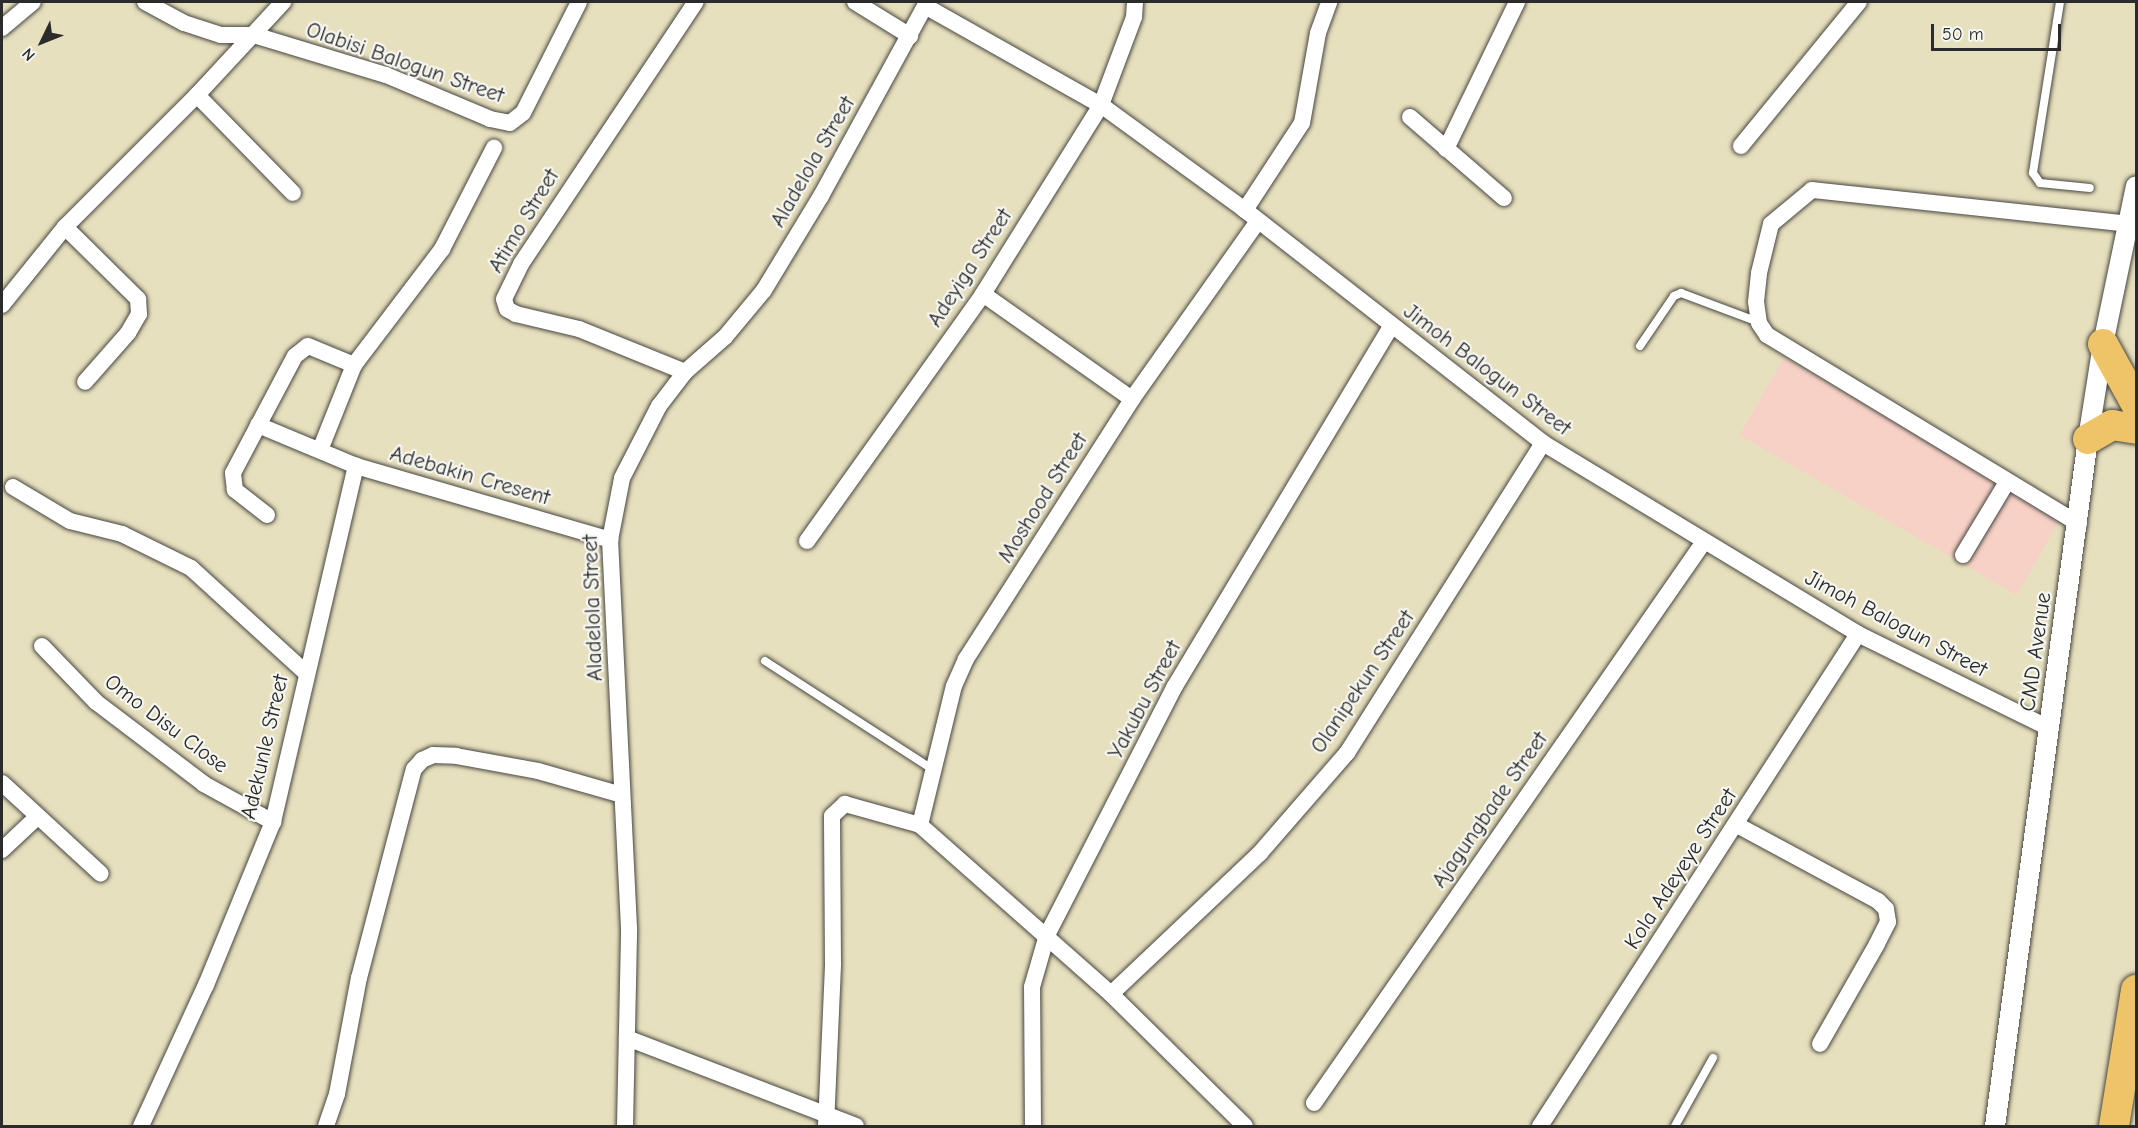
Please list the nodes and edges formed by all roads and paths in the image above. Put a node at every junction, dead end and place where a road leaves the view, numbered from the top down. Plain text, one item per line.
1 (33, 2) edge
2 (145, 2) edge
3 (283, 2) edge
4 (579, 2) edge
5 (696, 2) edge
6 (855, 2) edge
7 (1135, 2) edge
8 (1329, 2) edge
9 (1517, 2) edge
10 (1859, 2) edge
11 (2060, 2) edge
12 (926, 4) edge
13 (2, 28) edge
14 (254, 34) junction
15 (910, 36) junction
16 (197, 95) junction
17 (1101, 105) junction
18 (1410, 117) dead end
19 (1741, 146) dead end
20 (494, 148) dead end
21 (1446, 148) junction
22 (2136, 186) edge
23 (2090, 188) dead end
24 (293, 193) dead end
25 (1504, 198) dead end
26 (1252, 215) junction
27 (2129, 224) junction
28 (65, 227) junction
29 (983, 294) junction
30 (2, 305) edge
31 (1759, 322) junction
32 (1391, 326) junction
33 (2103, 344) junction
34 (1640, 346) dead end
35 (354, 365) junction
36 (685, 372) junction
37 (85, 382) dead end
38 (1132, 399) junction
39 (2136, 404) edge
40 (258, 425) junction
41 (2136, 429) edge
42 (2088, 439) junction
43 (1543, 443) junction
44 (320, 450) junction
45 (356, 466) junction
46 (2007, 482) junction
47 (13, 487) dead end
48 (267, 515) dead end
49 (2079, 524) junction
50 (610, 540) junction
51 (807, 541) dead end
52 (1703, 543) junction
53 (1963, 555) dead end
54 (1858, 634) junction
55 (42, 646) dead end
56 (765, 661) dead end
57 (306, 673) junction
58 (2049, 728) junction
59 (935, 771) junction
60 (2, 783) edge
61 (622, 795) junction
62 (37, 817) junction
63 (273, 822) junction
64 (920, 825) junction
65 (1737, 825) junction
66 (2, 849) edge
67 (101, 874) dead end
68 (1047, 935) junction
69 (2136, 990) edge
70 (1111, 994) junction
71 (627, 1038) junction
72 (1820, 1044) dead end
73 (1713, 1058) dead end
74 (1314, 1103) dead end
75 (827, 1121) edge
76 (141, 1126) edge
77 (326, 1126) edge
78 (625, 1126) edge
79 (856, 1126) edge
80 (1033, 1126) edge
81 (1245, 1126) edge
82 (1540, 1126) edge
83 (1675, 1126) edge
84 (1995, 1126) edge
85 (2114, 1126) edge

1 - 13 street
2 - 14 street
3 - 14 street
4 - 14 street, Olabisi Balogun Street
5 - 36 street, Atimo Street
6 - 15 street
7 - 17 street, Adeyiga Street
8 - 26 street, Moshood Street
9 - 21 street
10 - 19 street
11 - 23 lane
12 - 15 street, Aladelola Street
12 - 17 street, Jimoh Balogun Street
14 - 16 street
15 - 36 street, Aladelola Street
16 - 24 street
16 - 28 street
17 - 26 street, Jimoh Balogun Street
17 - 29 street, Adeyiga Street
18 - 21 street
20 - 35 street
21 - 25 street
22 - 27 street, CMD Avenue
26 - 32 street, Jimoh Balogun Street
26 - 38 street, Moshood Street
27 - 31 street
27 - 33 street, CMD Avenue
28 - 30 street
28 - 37 street
29 - 38 street
29 - 51 street, Adeyiga Street
31 - 34 lane
31 - 46 street
32 - 43 street, Jimoh Balogun Street
32 - 68 street, Yakubu Street
33 - 39 highway
33 - 42 street, CMD Avenue
35 - 40 street
35 - 44 street
36 - 50 street, Aladelola Street
38 - 59 street, Moshood Street
40 - 44 street, Adebakin Cresent
40 - 48 street
41 - 42 highway
42 - 49 street, CMD Avenue
43 - 52 street, Jimoh Balogun Street
43 - 70 street, Olanipekun Street
44 - 45 street, Adebakin Cresent
45 - 50 street, Adebakin Cresent
45 - 57 street, Adekunle Street
46 - 49 street
46 - 53 street
47 - 57 street
49 - 58 street, CMD Avenue
50 - 61 street, Aladelola Street
52 - 54 street, Jimoh Balogun Street
52 - 74 street, Ajagungbade Street
54 - 58 street, Jimoh Balogun Street
54 - 65 street, Kola Adeyeye Street
55 - 63 street, Omo Disu Close
56 - 59 lane
57 - 63 street, Adekunle Street
58 - 84 street, CMD Avenue
59 - 64 street, Moshood Street
60 - 62 street
61 - 71 street, Aladelola Street
61 - 77 street
62 - 66 street
62 - 67 street
63 - 76 street, Adekunle Street
64 - 68 street
64 - 75 street
65 - 72 street
65 - 82 street, Kola Adeyeye Street
68 - 70 street
68 - 80 street, Yakubu Street
69 - 85 highway
70 - 81 street
71 - 75 street
71 - 78 street, Aladelola Street
73 - 83 lane
75 - 79 street

